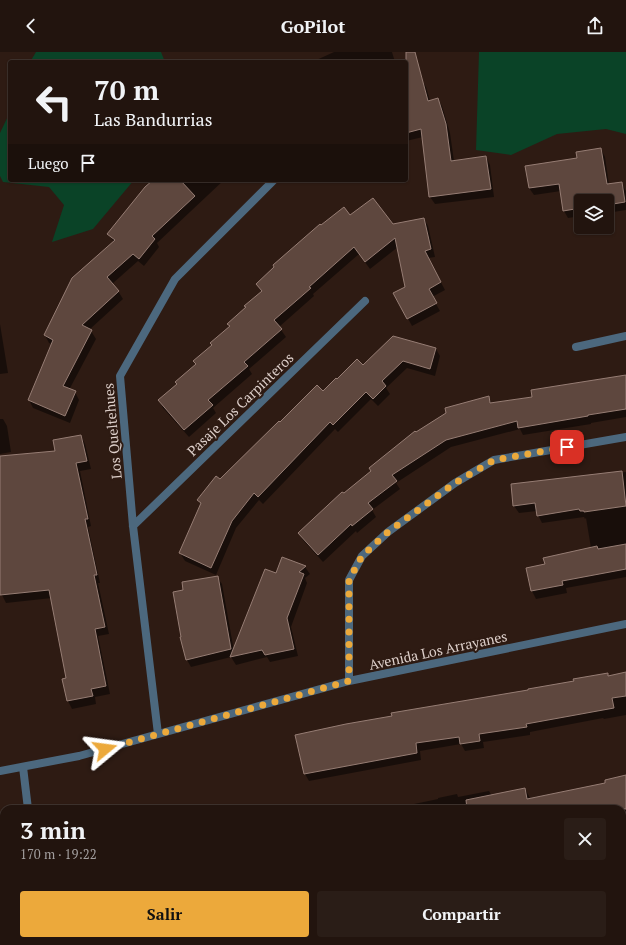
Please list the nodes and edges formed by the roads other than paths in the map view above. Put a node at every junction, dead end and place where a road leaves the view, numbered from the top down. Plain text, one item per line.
1 (272, 182) edge
2 (365, 301) dead end
3 (626, 336) edge
4 (576, 347) dead end
5 (626, 437) edge
6 (133, 526) junction
7 (626, 624) edge
8 (349, 681) junction
9 (158, 734) junction
10 (23, 767) junction
11 (0, 771) edge
12 (28, 805) edge

1 - 6 street, Los Queltehues
2 - 6 street, Pasaje Los Carpinteros
3 - 4 street
5 - 8 street
6 - 9 street, Los Queltehues
7 - 8 street, Avenida Los Arrayanes
8 - 9 street, Avenida Los Arrayanes
9 - 10 street, Avenida Los Arrayanes
10 - 11 street, Avenida Los Arrayanes
10 - 12 street

